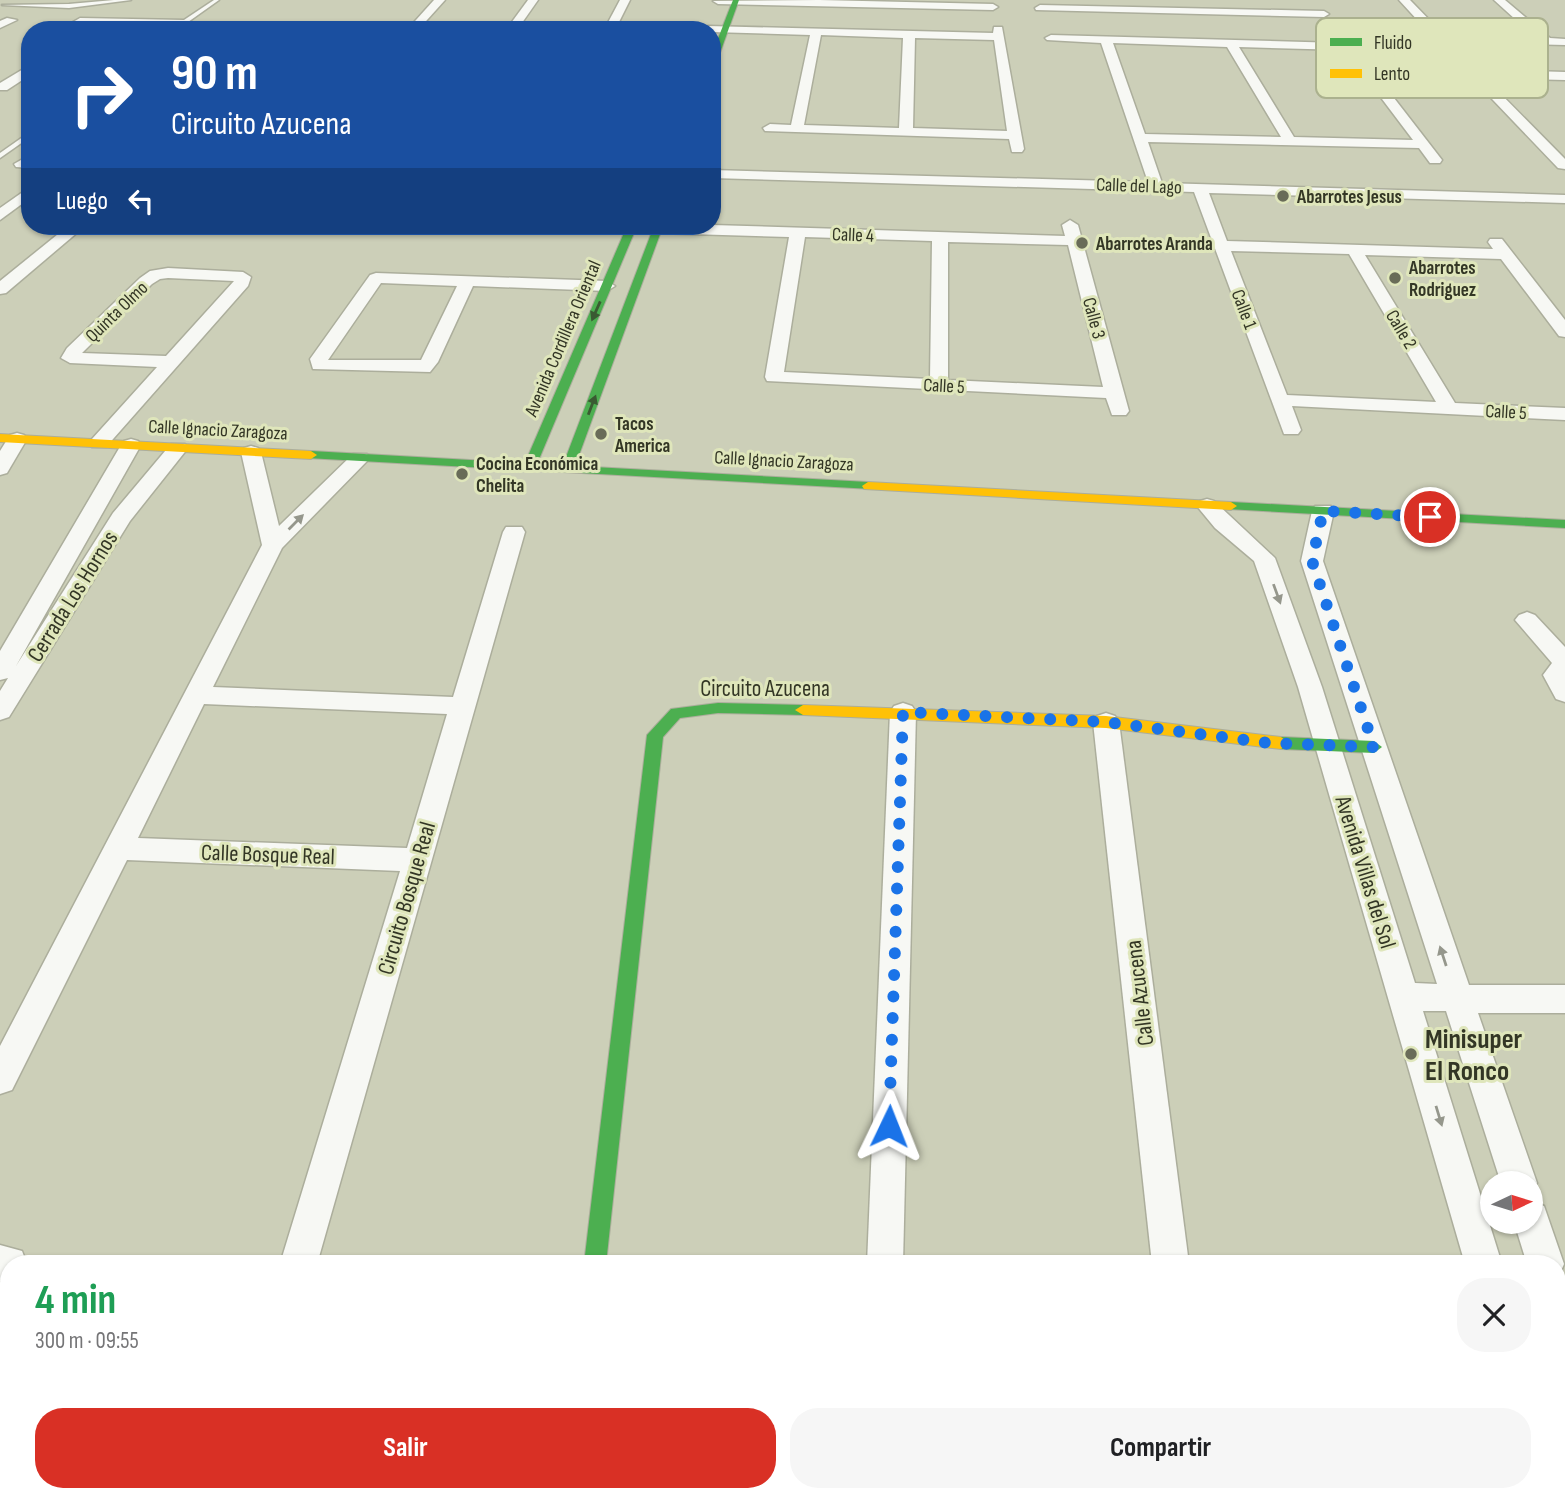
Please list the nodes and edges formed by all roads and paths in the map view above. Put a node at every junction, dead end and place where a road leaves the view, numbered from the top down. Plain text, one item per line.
1 (129, 0) edge
2 (217, 0) edge
3 (440, 0) edge
4 (533, 0) edge
5 (625, 0) edge
6 (718, 0) edge
7 (1205, 0) edge
8 (1314, 0) edge
9 (1404, 0) edge
10 (1499, 0) edge
11 (735, 1) edge
12 (819, 1) edge
13 (908, 2) edge
14 (5, 5) dead end
15 (1094, 5) edge
16 (1040, 8) dead end
17 (1212, 12) junction
18 (996, 18) edge
19 (1421, 18) edge
20 (1520, 18) edge
21 (78, 21) edge
22 (133, 21) edge
23 (187, 21) edge
24 (420, 21) edge
25 (518, 21) edge
26 (613, 21) edge
27 (710, 21) edge
28 (721, 29) edge
29 (725, 29) junction
30 (816, 32) junction
31 (909, 34) junction
32 (1051, 38) dead end
33 (721, 40) edge
34 (1106, 40) junction
35 (1316, 43) edge
36 (1231, 44) junction
37 (21, 75) edge
38 (1, 87) edge
39 (21, 88) edge
40 (1387, 98) edge
41 (1498, 98) edge
42 (770, 128) dead end
43 (797, 129) junction
44 (906, 132) junction
45 (1139, 138) junction
46 (21, 141) edge
47 (1290, 141) junction
48 (1422, 144) junction
49 (1546, 148) junction
50 (1565, 148) edge
51 (0, 156) edge
52 (1435, 160) dead end
53 (1563, 165) dead end
54 (721, 174) edge
55 (1059, 183) junction
56 (1156, 186) junction
57 (1199, 187) junction
58 (1461, 195) junction
59 (21, 198) edge
60 (1565, 199) edge
61 (1064, 204) dead end
62 (1475, 214) dead end
63 (0, 215) edge
64 (721, 229) edge
65 (799, 232) junction
66 (1072, 233) joint
67 (66, 235) edge
68 (628, 235) edge
69 (655, 235) edge
70 (940, 237) junction
71 (1494, 238) dead end
72 (1221, 246) junction
73 (1354, 250) junction
74 (1506, 254) junction
75 (467, 281) junction
76 (607, 286) junction
77 (0, 289) edge
78 (1565, 332) edge
79 (172, 362) junction
80 (569, 371) junction
81 (604, 373) junction
82 (774, 377) joint
83 (939, 385) junction
84 (1279, 400) junction
85 (1117, 402) joint
86 (1449, 408) junction
87 (1565, 414) edge
88 (1290, 430) dead end
89 (9, 438) edge
90 (99, 443) junction
91 (131, 445) junction
92 (178, 447) junction
93 (251, 452) junction
94 (360, 458) junction
95 (530, 467) junction
96 (0, 469) edge
97 (568, 469) junction
98 (1207, 505) junction
99 (1323, 511) junction
100 (89, 517) junction
101 (121, 518) junction
102 (1565, 524) edge
103 (514, 532) dead end
104 (273, 545) junction
105 (1264, 558) junction
106 (1312, 561) junction
107 (1527, 620) dead end
108 (1565, 663) edge
109 (0, 672) edge
110 (1565, 693) edge
111 (197, 695) junction
112 (463, 706) junction
113 (0, 710) edge
114 (903, 712) junction
115 (1106, 722) junction
116 (1328, 746) junction
117 (1374, 747) junction
118 (118, 848) junction
119 (417, 860) junction
120 (1403, 996) junction
121 (1457, 997) junction
122 (1565, 999) edge
123 (0, 1079) edge
124 (1515, 1171) edge
125 (1536, 1234) edge
126 (301, 1255) edge
127 (596, 1255) edge
128 (885, 1255) edge
129 (1170, 1255) edge
130 (1481, 1255) edge
131 (1543, 1255) edge

1 - 14 lane
2 - 23 lane
3 - 24 street
4 - 25 street
5 - 26 street
6 - 11 street
6 - 27 street
7 - 17 street
8 - 17 street
9 - 19 street
10 - 20 street
11 - 12 street
11 - 29 street
12 - 13 street
13 - 18 street
15 - 16 street
15 - 17 street
18 - 31 street
18 - 44 street
21 - 22 lane
28 - 29 street
29 - 30 street
29 - 33 street
30 - 31 street
30 - 43 street
31 - 44 street
32 - 34 street
34 - 36 street
34 - 45 street
35 - 36 street
36 - 47 street
37 - 38 street
38 - 39 street
40 - 48 street
41 - 49 street
42 - 43 street
43 - 44 street
45 - 47 street
45 - 56 street
46 - 51 lane
47 - 48 street
48 - 52 street
49 - 50 street
49 - 53 street
54 - 55 street, Calle del Lago
55 - 56 street, Calle del Lago
55 - 61 street
56 - 57 street, Calle del Lago
57 - 58 street, Calle del Lago
57 - 72 street, Calle 1
58 - 60 street, Calle del Lago
58 - 62 street
59 - 63 street
64 - 65 street, Calle 4
65 - 70 street, Calle 4
65 - 82 street
66 - 70 street, Calle 4
66 - 85 street, Calle 3
67 - 77 street
68 - 76 street, Avenida Cordillera Oriental
69 - 81 street
70 - 83 street
71 - 74 street
72 - 73 street
72 - 84 street, Calle 1
73 - 74 street
73 - 86 street, Calle 2
74 - 78 street
75 - 75 street
75 - 76 street
76 -> 80 street, Avenida Cordillera Oriental
79 - 79 street, Quinta Olmo
79 - 90 street, Quinta Olmo
80 - 81 street
80 - 95 street, Avenida Cordillera Oriental
97 -> 81 street
82 - 83 street, Calle 5
83 - 85 street, Calle 5
84 - 86 street, Calle 5
84 - 88 street, Calle 1
86 - 87 street, Calle 5
89 - 90 street, Calle Ignacio Zaragoza
89 - 96 street
90 - 91 street, Calle Ignacio Zaragoza
91 - 92 street, Calle Ignacio Zaragoza
91 - 100 street, Cerrada Los Hornos
92 - 93 street, Calle Ignacio Zaragoza
92 - 101 street, Cerrada Los Hornos
93 - 94 street, Calle Ignacio Zaragoza
93 - 104 street
94 - 95 street, Calle Ignacio Zaragoza
104 -> 94 street
95 - 97 street, Calle Ignacio Zaragoza
97 - 98 street, Calle Ignacio Zaragoza
98 - 99 street, Calle Ignacio Zaragoza
98 - 105 street, Avenida Villas del Sol
99 - 102 street, Calle Ignacio Zaragoza
99 - 106 street
100 - 101 street, Cerrada Los Hornos
100 - 109 street, Cerrada Los Hornos
101 - 113 street, Cerrada Los Hornos
103 - 112 street, Circuito Bosque Real
104 - 111 street
105 - 106 street
105 -> 116 street, Avenida Villas del Sol
106 - 117 street, Avenida Villas del Sol
107 - 108 street
108 - 110 street
111 - 112 street
111 - 118 street
112 - 119 street, Circuito Bosque Real
114 - 115 street, Circuito Azucena
114 - 127 street, Circuito Azucena
114 - 128 street
115 - 116 street, Circuito Azucena
115 - 129 street, Calle Azucena
116 - 117 street, Circuito Azucena
116 - 120 street, Avenida Villas del Sol
121 -> 117 street, Avenida Villas del Sol
118 - 119 street, Calle Bosque Real
118 - 123 street
119 - 126 street, Circuito Bosque Real
120 - 121 street
120 -> 130 street, Avenida Villas del Sol
121 - 122 street
121 - 124 street, Avenida Villas del Sol
125 - 131 street

